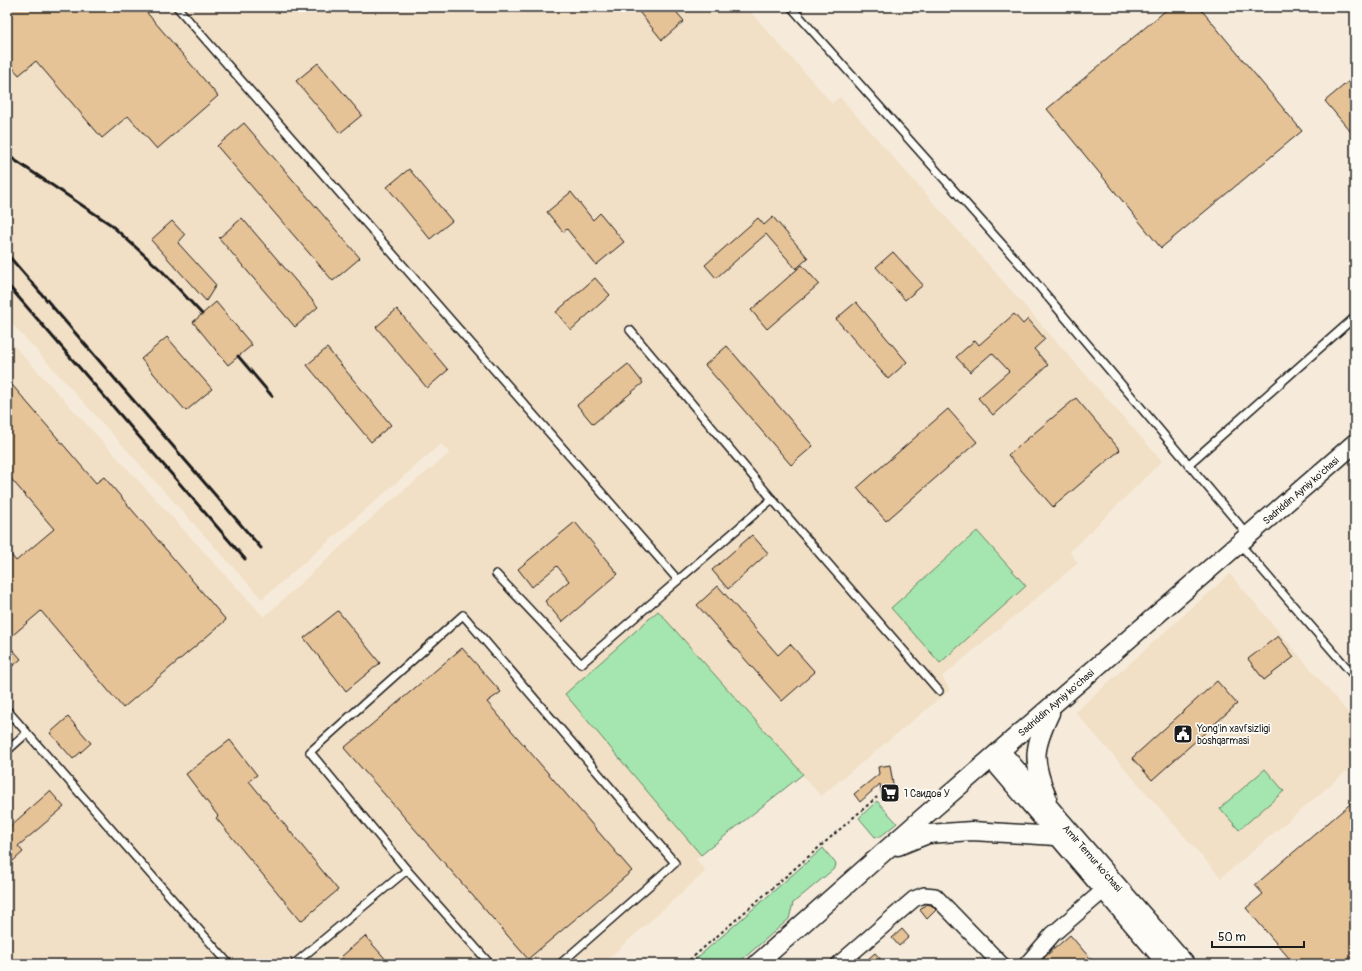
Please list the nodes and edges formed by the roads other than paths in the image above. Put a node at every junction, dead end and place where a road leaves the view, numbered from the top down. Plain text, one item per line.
1 (177, 7) edge
2 (791, 7) edge
3 (1355, 317) edge
4 (630, 330) dead end
5 (1355, 443) edge
6 (1188, 465) junction
7 (772, 499) junction
8 (1243, 539) junction
9 (496, 574) dead end
10 (678, 580) junction
11 (1355, 677) edge
12 (939, 691) dead end
13 (1053, 706) junction
14 (7, 710) edge
15 (28, 733) junction
16 (7, 751) edge
17 (996, 755) junction
18 (1052, 809) junction
19 (1056, 836) junction
20 (888, 850) junction
21 (407, 870) junction
22 (1104, 890) junction
23 (229, 964) edge
24 (294, 964) edge
25 (490, 964) edge
26 (560, 964) edge
27 (757, 964) edge
28 (839, 964) edge
29 (1001, 964) edge
30 (1028, 964) edge
31 (1167, 964) edge
32 (1185, 964) edge

1 - 10 lane
2 - 6 lane
3 - 6 lane
4 - 7 lane
5 - 8 street, Sadriddin Ayniy ko'chasi
6 - 8 lane
7 - 10 lane
7 - 12 lane
8 - 11 lane
8 - 13 street, Sadriddin Ayniy ko'chasi
9 - 10 lane
13 - 17 street, Sadriddin Ayniy ko'chasi
13 - 18 street
14 - 15 lane
15 - 16 lane
15 - 23 lane
17 - 18 street, Amir Temur ko'chasi
17 - 19 street, Amir Temur ko'chasi
17 - 20 street, Sadriddin Ayniy ko'chasi
18 - 32 street, Amir Temur ko'chasi
19 - 20 street
19 - 22 street, Amir Temur ko'chasi
20 - 27 street, Sadriddin Ayniy ko'chasi
21 - 24 lane
21 - 25 lane
21 - 26 lane
22 - 30 street
22 - 31 street, Amir Temur ko'chasi
28 - 29 street

